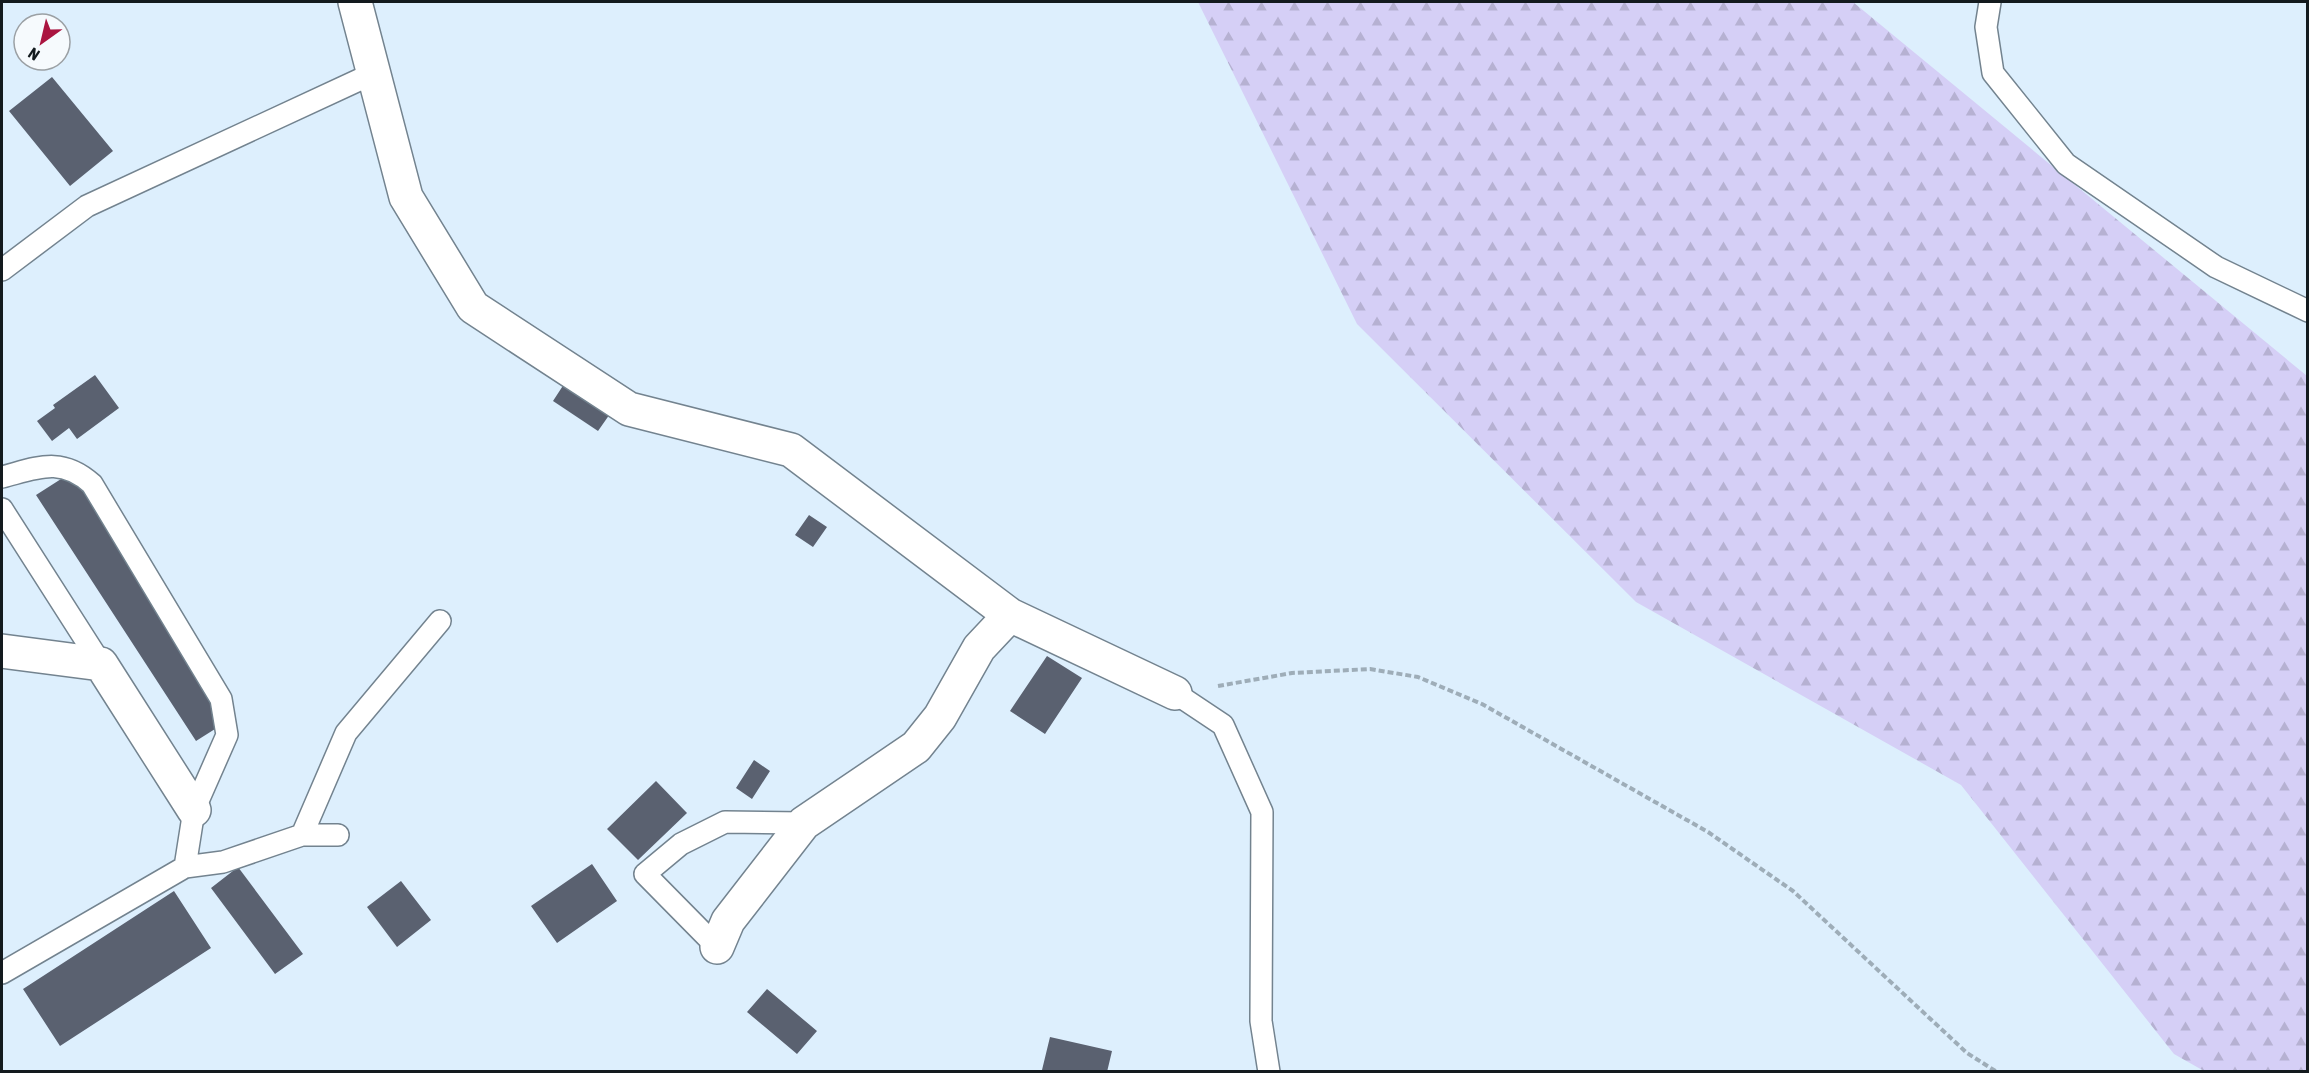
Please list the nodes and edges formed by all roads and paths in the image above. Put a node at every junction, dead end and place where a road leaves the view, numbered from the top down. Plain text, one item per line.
1 (355, 2) edge
2 (1990, 2) edge
3 (374, 73) junction
4 (2, 270) edge
5 (2307, 311) edge
6 (2, 477) edge
7 (2, 509) edge
8 (1010, 615) junction
9 (440, 621) dead end
10 (2, 651) edge
11 (100, 664) junction
12 (1175, 693) junction
13 (195, 810) junction
14 (804, 823) junction
15 (302, 835) junction
16 (338, 835) dead end
17 (185, 867) junction
18 (717, 947) joint
19 (2, 973) edge
20 (1269, 1071) edge
21 (1998, 1071) edge

1 - 3 street
2 - 5 lane
3 - 4 lane
3 - 8 street
6 - 13 lane
7 - 11 lane
8 - 12 street
8 - 14 street
9 - 15 lane
10 - 11 street
11 - 13 street
12 - 20 lane
12 - 21 path
13 - 17 lane
14 - 18 street
14 - 18 lane
15 - 16 lane
15 - 17 lane
17 - 19 lane

